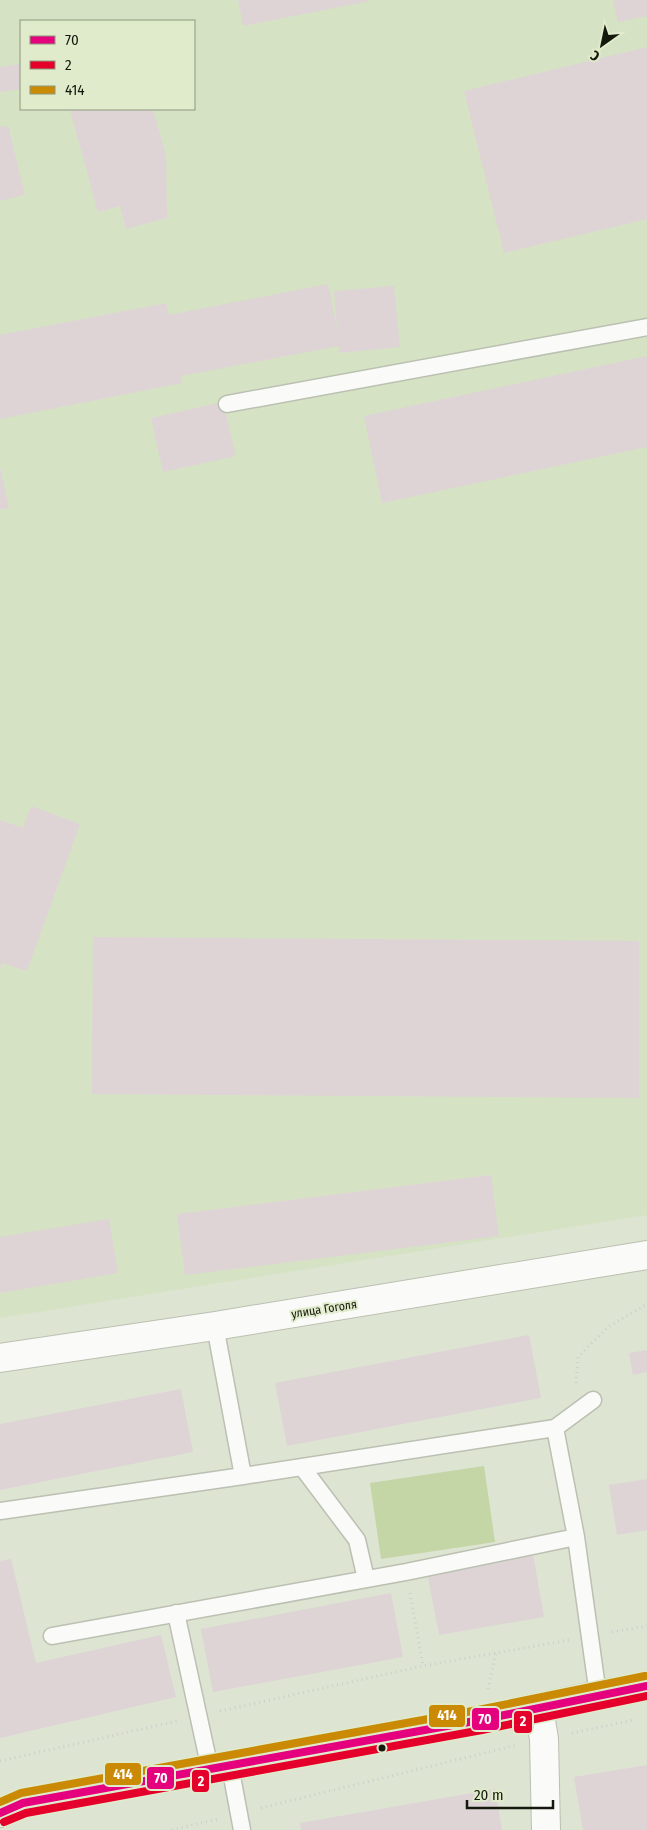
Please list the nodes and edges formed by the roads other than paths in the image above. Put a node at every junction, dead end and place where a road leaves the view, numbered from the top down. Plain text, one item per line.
1 (647, 327) edge
2 (227, 404) dead end
3 (647, 1255) edge
4 (215, 1326) junction
5 (0, 1358) edge
6 (593, 1400) dead end
7 (555, 1428) junction
8 (302, 1467) junction
9 (243, 1476) junction
10 (0, 1511) edge
11 (576, 1537) junction
12 (366, 1579) junction
13 (176, 1614) junction
14 (52, 1636) dead end
15 (647, 1686) edge
16 (598, 1695) junction
17 (539, 1709) junction
18 (220, 1768) junction
19 (0, 1813) edge
20 (242, 1830) edge
21 (546, 1830) edge

1 - 2 lane
3 - 4 main road, улица Гоголя
4 - 5 main road, улица Гоголя
4 - 9 lane
6 - 7 lane
7 - 8 lane
7 - 11 lane
8 - 9 lane
8 - 12 lane
9 - 10 lane
11 - 12 lane
11 - 16 lane
12 - 13 lane
13 - 14 lane
13 - 18 lane
15 - 16 main road
16 - 17 main road
17 - 18 main road
17 - 21 main road
18 - 19 main road
18 - 20 lane

